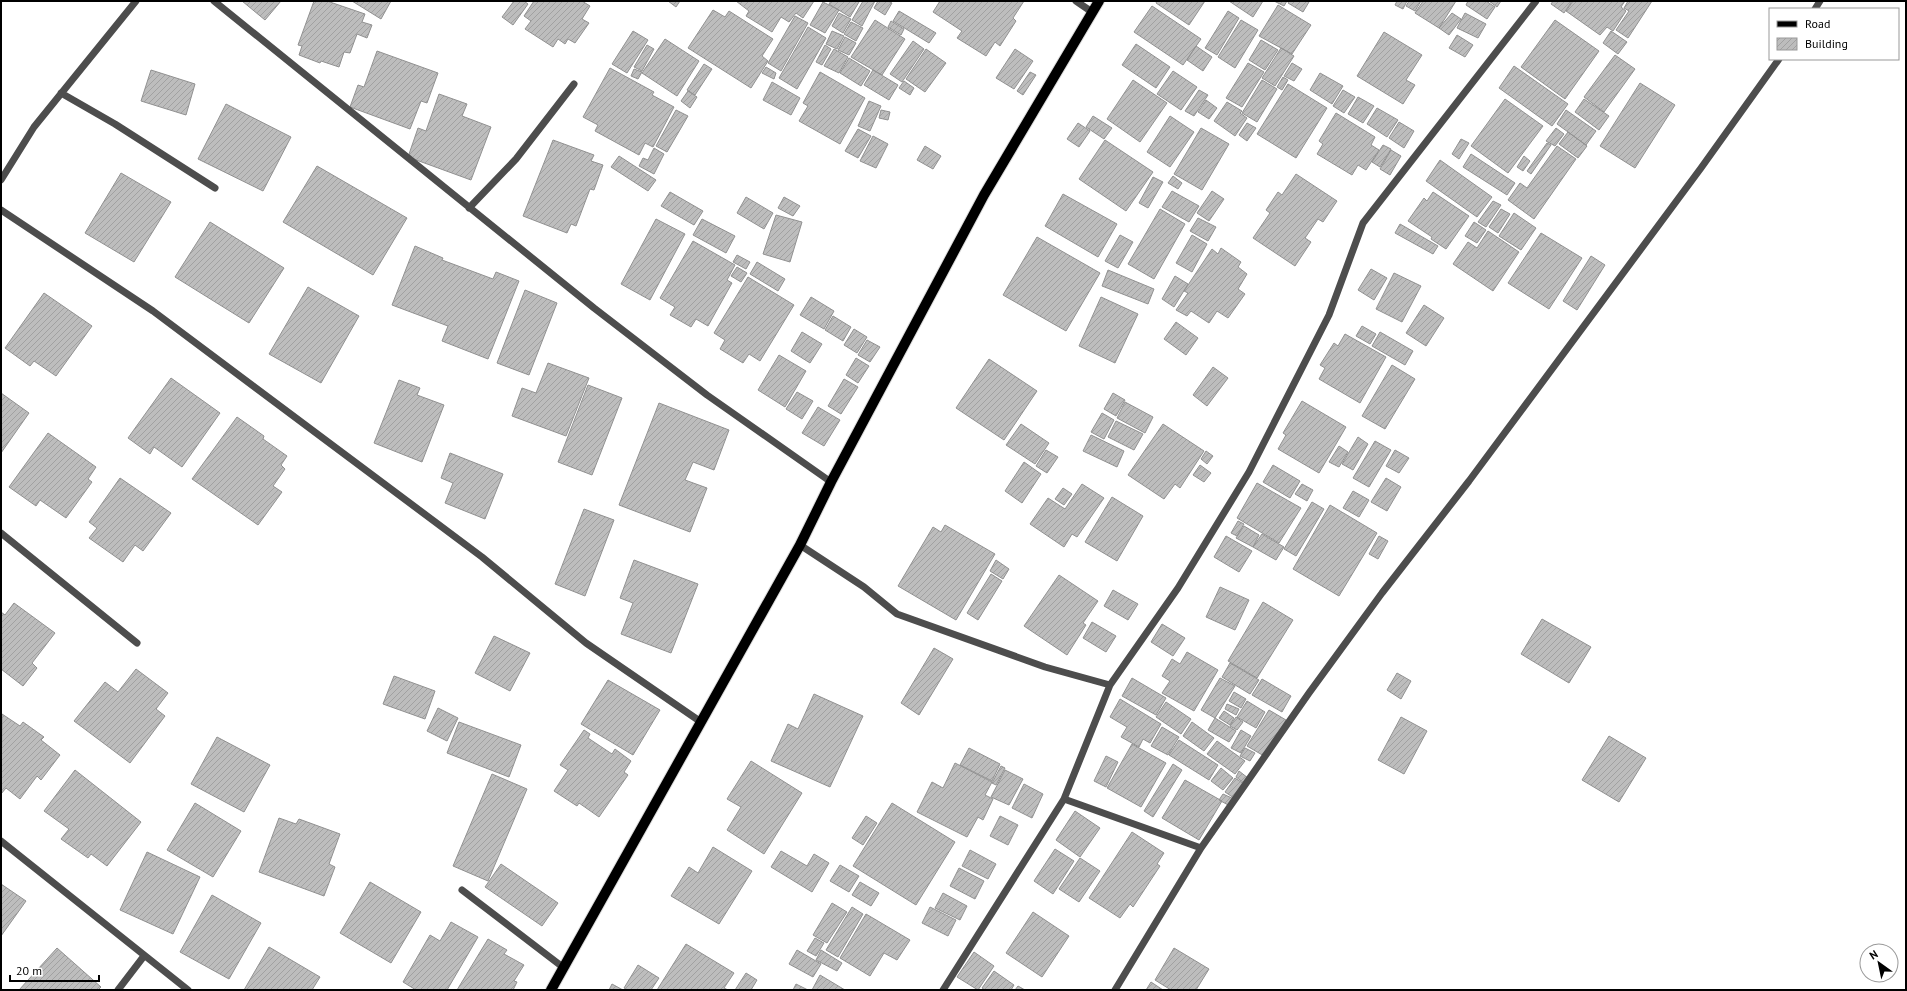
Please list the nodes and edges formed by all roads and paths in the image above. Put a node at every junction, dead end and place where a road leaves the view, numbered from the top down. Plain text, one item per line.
1 (136, 1) edge
2 (214, 1) edge
3 (1076, 1) edge
4 (1099, 1) edge
5 (1536, 1) edge
6 (1092, 12) junction
7 (1778, 60) edge
8 (574, 84) dead end
9 (61, 93) junction
10 (1, 180) edge
11 (215, 188) dead end
12 (469, 208) junction
13 (1, 210) edge
14 (831, 482) junction
15 (1, 534) edge
16 (800, 545) junction
17 (137, 642) dead end
18 (1110, 684) junction
19 (701, 722) junction
20 (1064, 799) junction
21 (1, 841) edge
22 (1201, 848) junction
23 (462, 890) dead end
24 (144, 956) junction
25 (564, 968) junction
26 (118, 990) edge
27 (188, 990) edge
28 (551, 990) edge
29 (944, 990) edge
30 (1115, 990) edge

1 - 9 street
2 - 12 street
3 - 6 street
4 - 6 main road
5 - 18 street
6 - 14 main road
7 - 22 street
8 - 12 street
9 - 10 street
9 - 11 street
12 - 14 street
13 - 19 street
14 - 16 main road
15 - 17 street
16 - 18 street
16 - 19 main road
18 - 20 street
19 - 25 main road
20 - 22 street
20 - 29 street
21 - 24 street
22 - 30 street
23 - 25 street
24 - 26 street
24 - 27 street
25 - 28 main road

